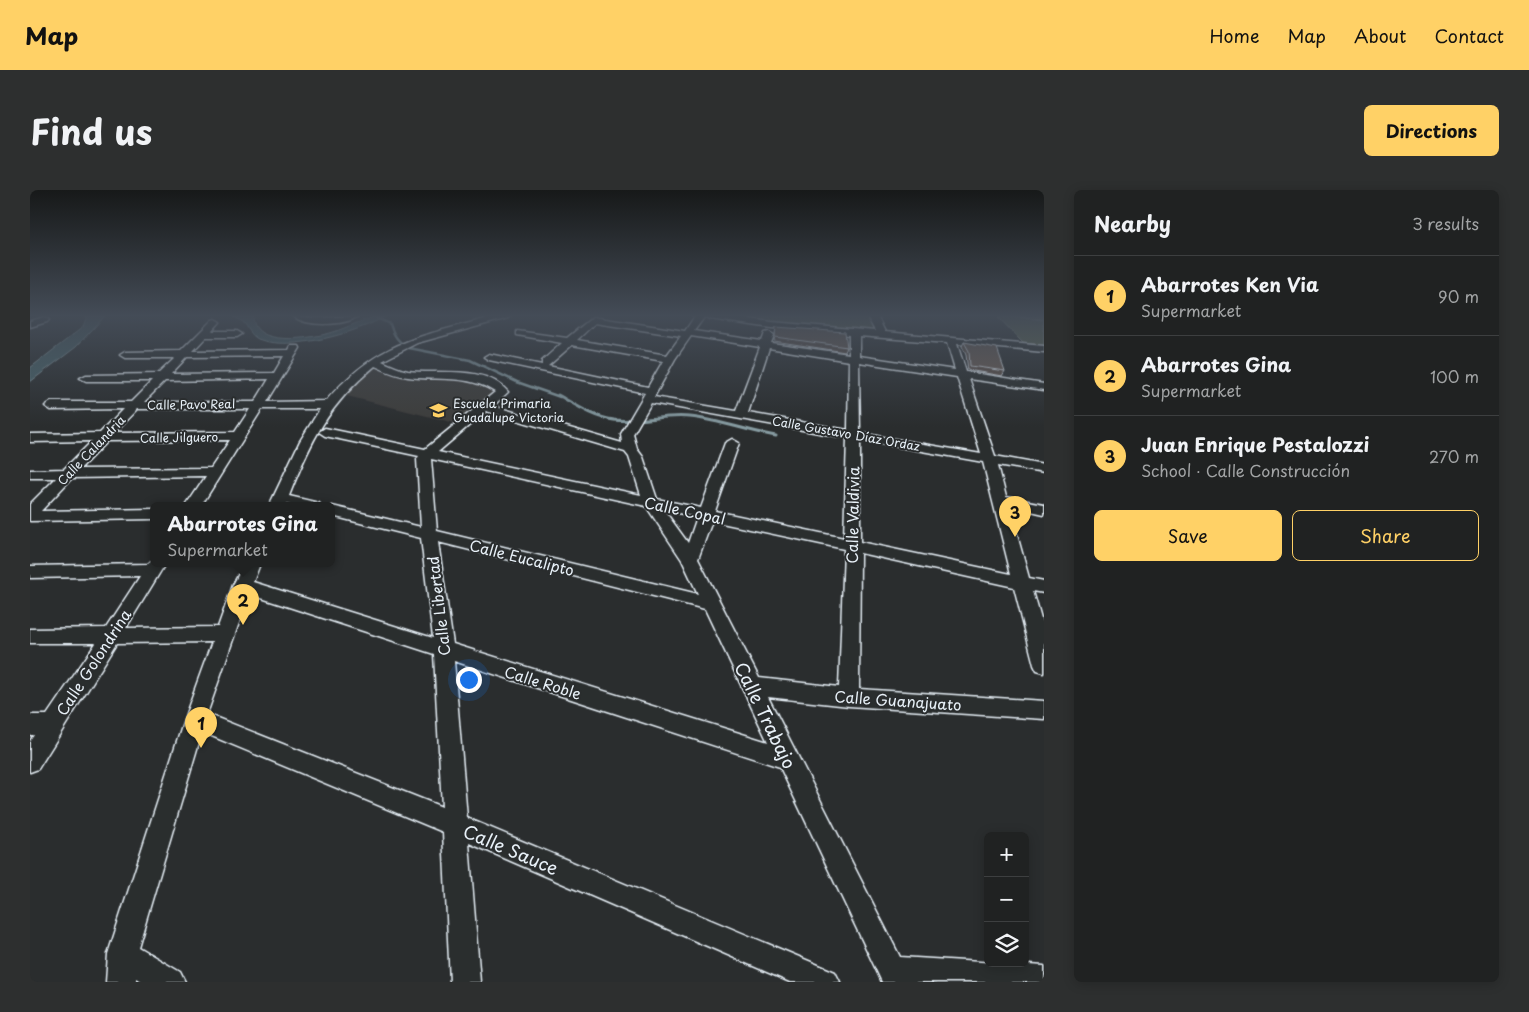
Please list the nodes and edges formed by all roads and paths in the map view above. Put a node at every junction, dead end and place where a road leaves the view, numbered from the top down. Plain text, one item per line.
1 (221, 353) edge
2 (292, 353) edge
3 (388, 353) edge
4 (556, 353) edge
5 (630, 353) edge
6 (674, 353) edge
7 (763, 353) edge
8 (820, 353) edge
9 (854, 353) edge
10 (954, 353) edge
11 (183, 354) junction
12 (125, 355) dead end
13 (489, 357) dead end
14 (854, 358) junction
15 (670, 360) junction
16 (374, 362) junction
17 (546, 363) dead end
18 (960, 374) junction
19 (277, 376) junction
20 (161, 377) junction
21 (86, 378) dead end
22 (1044, 387) edge
23 (650, 395) junction
24 (259, 404) junction
25 (134, 405) junction
26 (330, 405) junction
27 (51, 406) dead end
28 (485, 407) junction
29 (741, 415) junction
30 (325, 432) dead end
31 (854, 435) junction
32 (239, 436) junction
33 (103, 437) junction
34 (30, 438) edge
35 (732, 443) dead end
36 (630, 449) junction
37 (429, 453) junction
38 (989, 459) junction
39 (1044, 469) edge
40 (216, 472) junction
41 (68, 473) junction
42 (30, 474) edge
43 (1000, 500) junction
44 (197, 502) edge
45 (278, 502) edge
46 (651, 503) junction
47 (1044, 509) edge
48 (335, 512) edge
49 (150, 514) edge
50 (30, 515) edge
51 (705, 515) junction
52 (429, 535) junction
53 (852, 544) junction
54 (690, 559) junction
55 (154, 567) edge
56 (251, 567) edge
57 (30, 572) edge
58 (1020, 582) junction
59 (242, 585) junction
60 (1044, 587) edge
61 (712, 604) junction
62 (224, 634) junction
63 (111, 635) junction
64 (30, 636) edge
65 (444, 650) junction
66 (1044, 665) edge
67 (752, 686) junction
68 (849, 697) junction
69 (1044, 710) edge
70 (195, 719) junction
71 (54, 724) junction
72 (30, 725) edge
73 (788, 759) junction
74 (30, 761) edge
75 (455, 825) junction
76 (122, 954) junction
77 (895, 976) edge
78 (1044, 981) edge
79 (121, 982) edge
80 (170, 982) edge
81 (465, 982) edge
82 (825, 982) edge

1 - 11 street
2 - 19 street
3 - 16 street
4 - 17 street
5 - 15 street
6 - 15 street
7 - 29 street
8 - 14 street
9 - 14 street, Calle Valdivia
10 - 18 street
11 - 12 street
11 - 20 street, Calle Calandria
13 - 23 street, Calle Gustavo Díaz Ordaz
14 - 18 street
14 - 31 street, Calle Valdivia
15 - 23 street
16 - 26 street
16 - 28 street
18 - 22 street
18 - 38 street
19 - 20 street
19 - 24 street
20 - 21 street
20 - 25 street, Calle Calandria
23 - 29 street, Calle Gustavo Díaz Ordaz
23 - 36 street
24 - 25 street, Calle Pavo Real
24 - 26 street, Calle Pavo Real
24 - 32 street
25 - 27 street, Calle Pavo Real
25 - 33 street, Calle Calandria
26 - 45 street
28 - 36 street
28 - 37 street
29 - 31 street, Calle Gustavo Díaz Ordaz
30 - 37 street, Calle Copal
31 - 38 street, Calle Gustavo Díaz Ordaz
31 - 53 street, Calle Valdivia
32 - 33 street, Calle Jilguero
32 - 40 street
33 - 34 street, Calle Jilguero
33 - 41 street, Calle Calandria
35 - 51 street
36 - 46 street, Calle Trabajo
37 - 46 street, Calle Copal
37 - 52 street, Calle Libertad
38 - 39 street, Calle Gustavo Díaz Ordaz
38 - 43 street
40 - 41 street
40 - 44 street
41 - 42 street
41 - 50 street, Calle Calandria
43 - 47 street
43 - 58 street
46 - 51 street, Calle Copal
46 - 54 street, Calle Trabajo
48 - 52 street, Calle Eucalipto
49 - 50 street
51 - 53 street, Calle Copal
51 - 54 street
52 - 61 street, Calle Eucalipto
52 - 65 street, Calle Libertad
53 - 58 street, Calle Copal
53 - 68 street, Calle Valdivia
54 - 61 street, Calle Trabajo
55 - 57 street
55 - 63 street, Calle Golondrina
56 - 59 street
58 - 60 street, Calle Copal
58 - 66 street
59 - 62 street
59 - 65 street, Calle Roble
61 - 67 street, Calle Trabajo
62 - 63 street
62 - 70 street
63 - 64 street
63 - 71 street, Calle Golondrina
65 - 73 street, Calle Roble
65 - 75 street, Calle Libertad
67 - 68 street, Calle Guanajuato
67 - 73 street, Calle Trabajo
68 - 69 street, Calle Guanajuato
70 - 75 street, Calle Sauce
70 - 76 street
71 - 72 street
71 - 74 street, Calle Golondrina
73 - 77 street, Calle Trabajo
75 - 81 street, Calle Libertad
75 - 82 street, Calle Sauce
76 - 79 street
76 - 80 street
77 - 78 street

